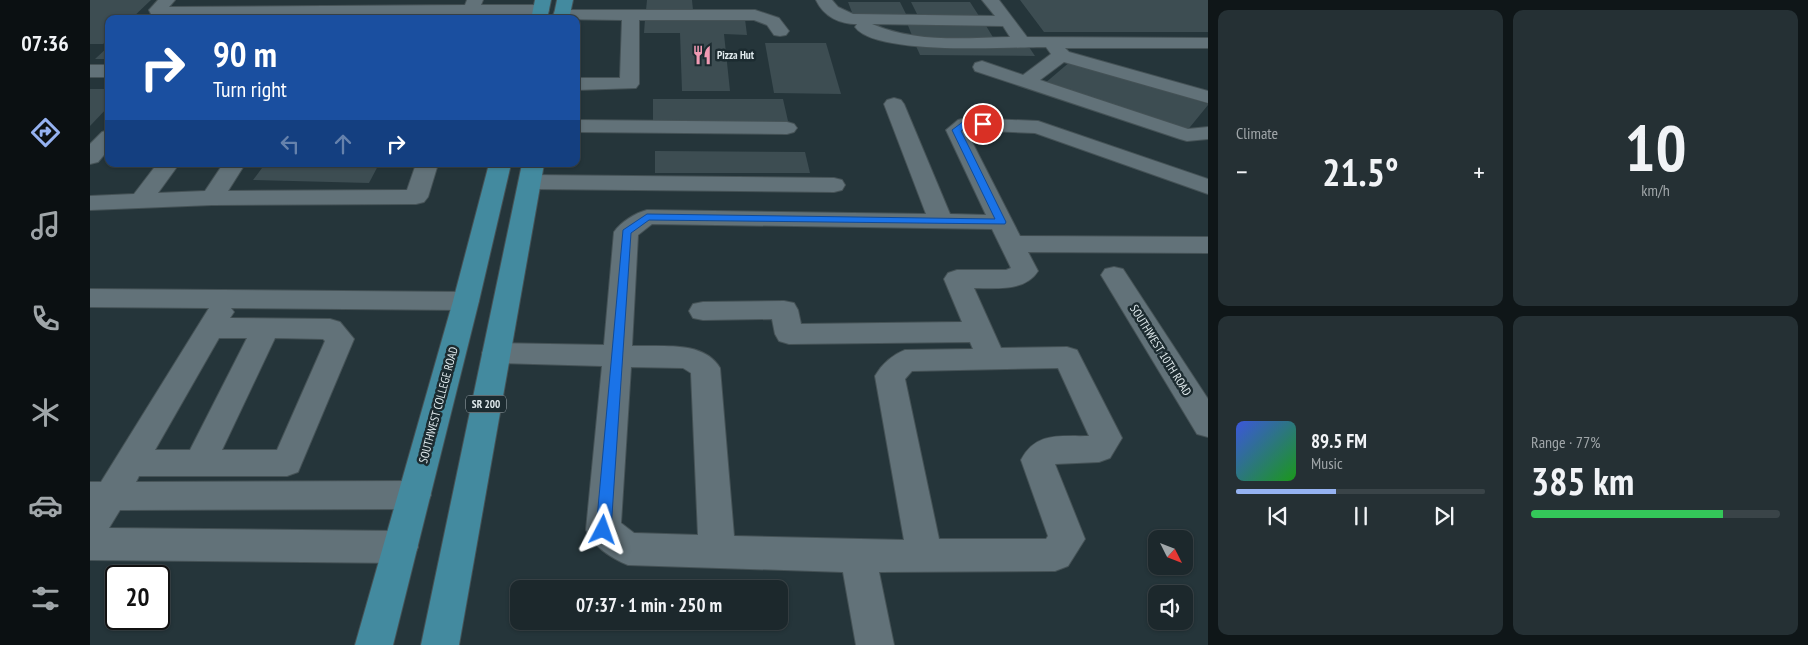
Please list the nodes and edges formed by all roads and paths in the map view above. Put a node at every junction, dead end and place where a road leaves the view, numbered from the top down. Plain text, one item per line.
1 (168, 0) edge
2 (824, 0) edge
3 (990, 0) edge
4 (541, 9) edge
5 (477, 10) edge
6 (625, 10) edge
7 (562, 11) edge
8 (299, 15) edge
9 (366, 15) edge
10 (853, 19) junction
11 (1008, 21) junction
12 (780, 31) dead end
13 (1022, 42) junction
14 (1208, 43) edge
15 (1057, 49) junction
16 (982, 67) dead end
17 (90, 71) edge
18 (105, 71) edge
19 (1026, 82) junction
20 (580, 84) edge
21 (1208, 97) edge
22 (894, 104) dead end
23 (580, 126) edge
24 (787, 128) dead end
25 (1208, 133) edge
26 (105, 140) edge
27 (90, 157) edge
28 (166, 167) edge
29 (232, 167) edge
30 (426, 167) edge
31 (499, 167) edge
32 (532, 173) edge
33 (834, 186) dead end
34 (1208, 187) edge
35 (212, 198) junction
36 (141, 201) junction
37 (90, 203) edge
38 (942, 222) junction
39 (1007, 233) junction
40 (1208, 245) edge
41 (1114, 275) dead end
42 (90, 298) edge
43 (228, 300) junction
44 (466, 300) junction
45 (703, 311) dead end
46 (211, 328) junction
47 (266, 329) junction
48 (985, 345) junction
49 (496, 353) junction
50 (617, 356) junction
51 (1208, 425) edge
52 (130, 463) junction
53 (199, 463) junction
54 (414, 496) junction
55 (100, 497) edge
56 (90, 530) edge
57 (90, 544) edge
58 (400, 547) junction
59 (716, 551) junction
60 (924, 554) junction
61 (858, 556) junction
62 (374, 645) edge
63 (440, 645) edge
64 (875, 645) edge

1 - 8 street
2 - 10 street
3 - 11 street
4 - 5 street
5 - 9 street
6 - 7 street
6 - 12 street
6 - 20 street
10 - 11 street
10 - 13 street
11 - 13 street
13 - 15 street
14 - 15 street
15 - 19 street
15 - 21 street
16 - 19 street
17 - 18 street
19 - 25 street
22 - 38 street
23 - 24 street
26 - 27 street
28 - 36 street
29 - 35 street
30 - 35 street
31 - 44 main road, SOUTHWEST COLLEGE ROAD
32 - 33 street
32 - 49 main road, SR 200
34 - 39 street
35 - 36 street
36 - 37 street
38 - 39 street
38 - 50 street
39 - 40 street
39 - 48 street
41 - 51 street, SOUTHWEST 10TH ROAD
42 - 43 street
43 - 44 street
43 - 46 street
44 - 54 main road, SOUTHWEST COLLEGE ROAD
45 - 48 street
46 - 47 street
46 - 52 street
47 - 53 street
47 - 53 street
48 - 60 street
48 - 60 street
49 - 50 street
49 - 63 main road, SR 200
50 - 59 street
50 - 59 street
52 - 53 street
52 - 55 street
54 - 55 street
54 - 58 main road, SOUTHWEST COLLEGE ROAD
55 - 56 street
57 - 58 street
58 - 62 main road, SOUTHWEST COLLEGE ROAD
59 - 61 street
60 - 61 street
61 - 64 street

